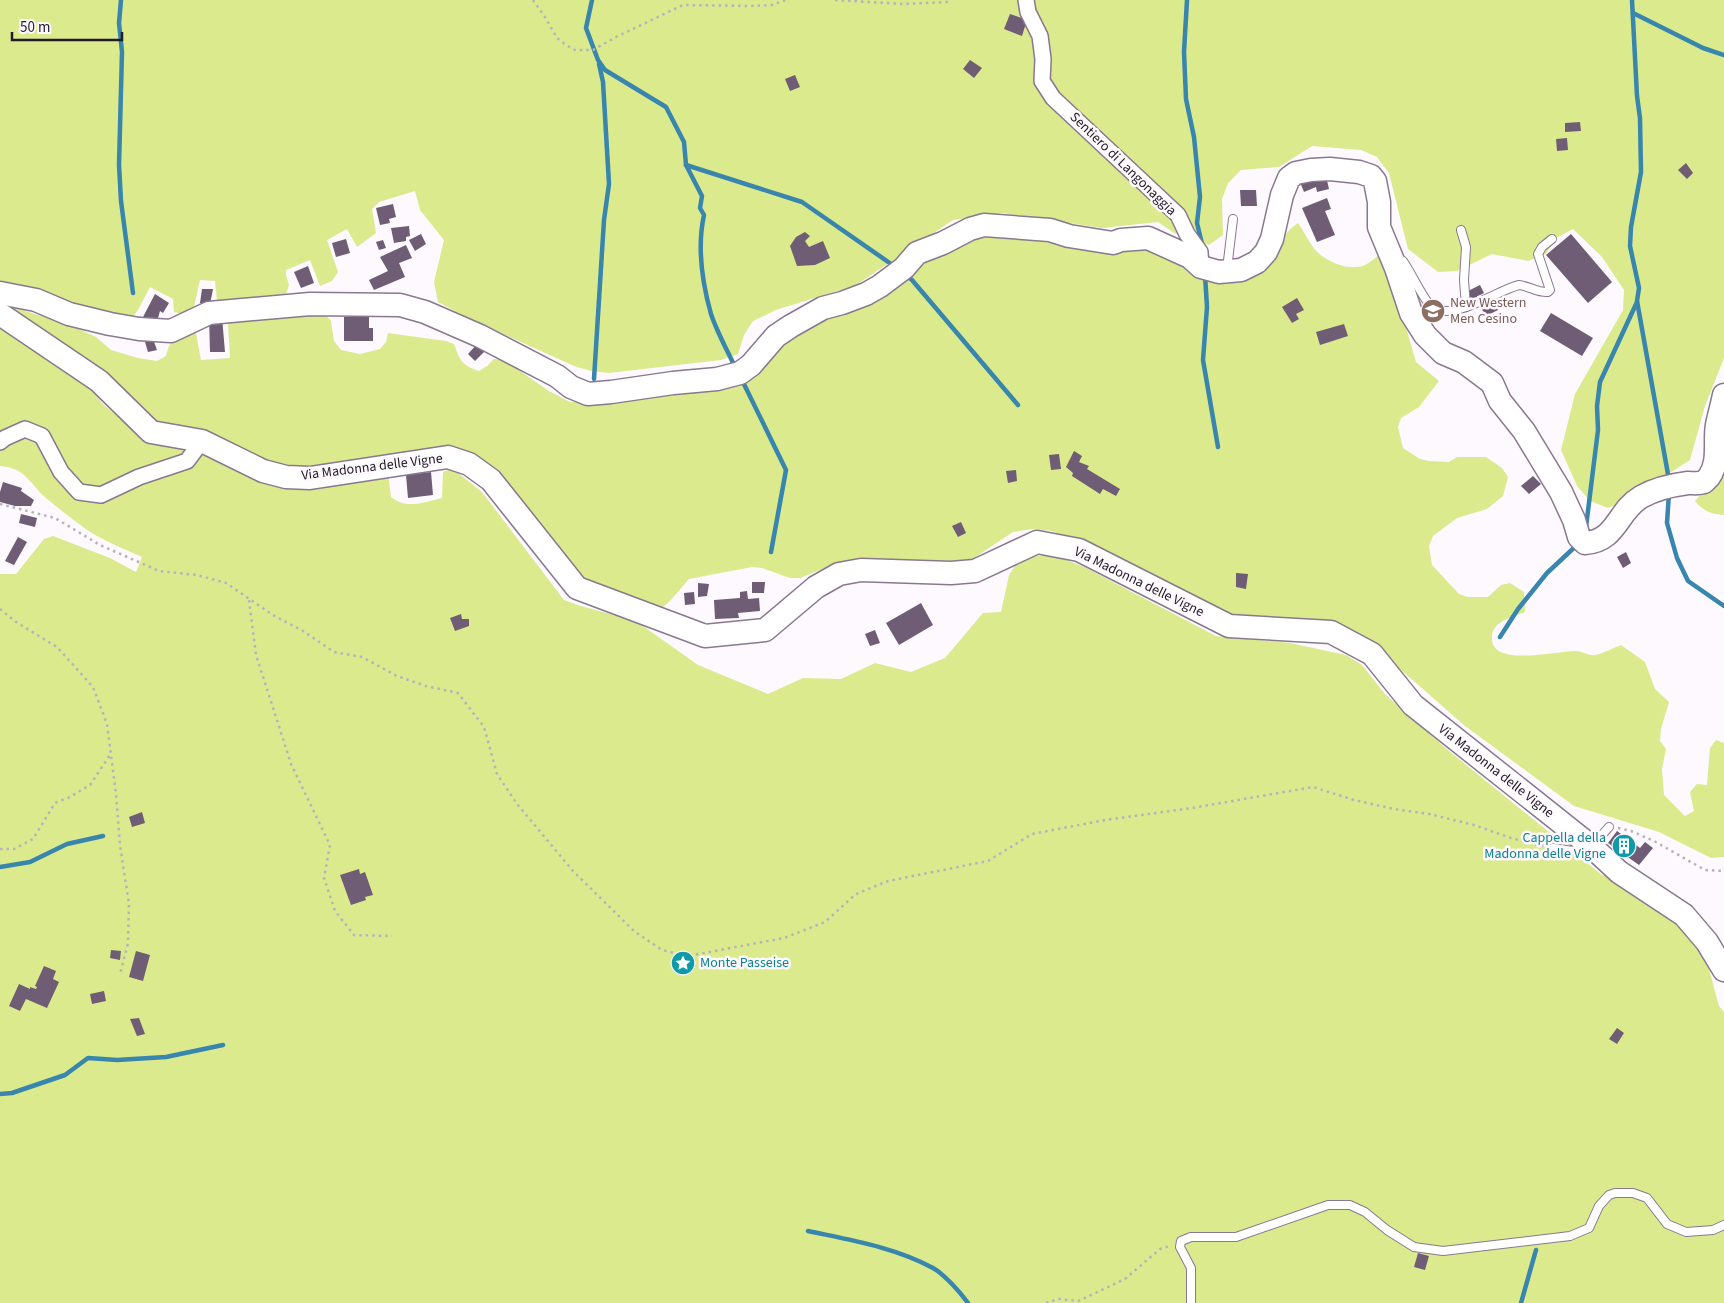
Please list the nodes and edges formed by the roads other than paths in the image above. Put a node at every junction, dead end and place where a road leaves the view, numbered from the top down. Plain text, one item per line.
1 (1026, 0) edge
2 (1233, 219) dead end
3 (1461, 230) dead end
4 (1552, 238) dead end
5 (1389, 251) junction
6 (1201, 267) junction
7 (1227, 271) junction
8 (0, 293) edge
9 (1466, 307) junction
10 (0, 314) edge
11 (1724, 395) edge
12 (202, 441) junction
13 (0, 442) edge
14 (1609, 827) road end
15 (1592, 847) junction
16 (1553, 848) road end
17 (1716, 943) edge
18 (1724, 970) edge
19 (1724, 1225) edge
20 (1191, 1303) edge

1 - 6 street, Sentiero di Langonaggia
2 - 7 lane
3 - 9 lane
4 - 9 lane
5 - 7 street
5 - 9 lane
5 - 11 street
6 - 7 street
6 - 8 street
10 - 12 street, Via Madonna delle Vigne
12 - 13 street
12 - 15 street, Via Madonna delle Vigne
14 - 15 lane
15 - 16 lane
15 - 17 street, Via Madonna delle Vigne
17 - 18 street, Via Madonna delle Vigne
19 - 20 lane

